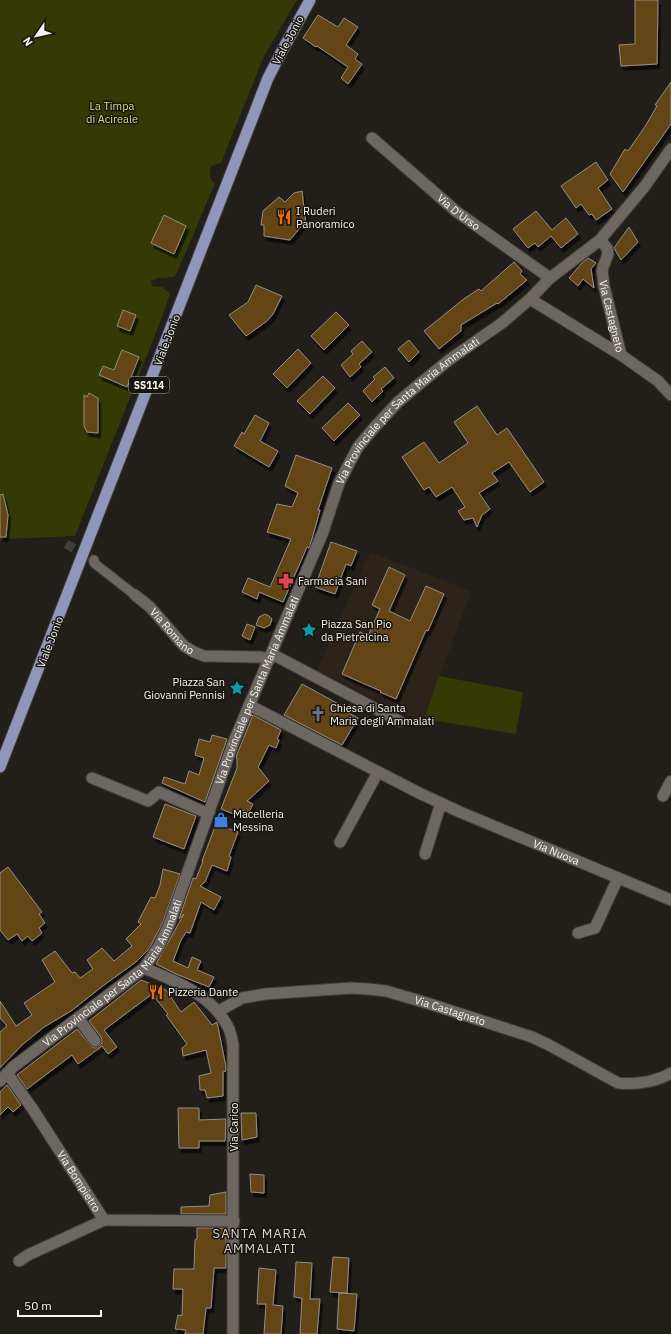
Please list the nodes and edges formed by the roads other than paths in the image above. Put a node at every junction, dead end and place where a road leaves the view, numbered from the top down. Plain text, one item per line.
1 (309, 2) edge
2 (372, 138) dead end
3 (671, 149) edge
4 (600, 240) junction
5 (550, 278) junction
6 (530, 299) junction
7 (620, 356) junction
8 (671, 395) edge
9 (94, 560) tunnel mouth
10 (135, 595) joint
11 (271, 657) junction
12 (249, 704) junction
13 (399, 721) dead end
14 (0, 767) edge
15 (378, 772) junction
16 (92, 778) dead end
17 (671, 781) edge
18 (663, 796) dead end
19 (441, 803) junction
20 (209, 814) junction
21 (340, 842) dead end
22 (426, 854) dead end
23 (618, 878) junction
24 (671, 900) edge
25 (578, 934) dead end
26 (144, 968) junction
27 (219, 1011) junction
28 (78, 1018) junction
29 (95, 1041) dead end
30 (671, 1073) edge
31 (4, 1077) edge
32 (104, 1220) junction
33 (234, 1221) junction
34 (20, 1261) dead end
35 (234, 1334) edge

1 - 14 main road, Viale Jonio / SS114
2 - 5 street, Via D'Urso
3 - 4 street, Via Provinciale per Santa Maria Ammalati
4 - 5 street, Via Provinciale per Santa Maria Ammalati
4 - 7 street, Via Castagneto
5 - 6 street, Via Provinciale per Santa Maria Ammalati
6 - 7 street
6 - 11 street, Via Provinciale per Santa Maria Ammalati
7 - 8 street, Via Castagneto
9 - 10 street, Via Romano
10 - 11 street, Via Romano
11 - 12 street, Via Provinciale per Santa Maria Ammalati
11 - 13 street
12 - 15 street, Via Nuova
12 - 20 street, Via Provinciale per Santa Maria Ammalati
15 - 19 street, Via Nuova
15 - 21 street
16 - 20 street
17 - 18 street
19 - 22 street
19 - 23 street, Via Nuova
20 - 26 street, Via Provinciale per Santa Maria Ammalati
23 - 24 street, Via Nuova
23 - 25 street
26 - 27 street, Via Carico
26 - 28 street, Via Provinciale per Santa Maria Ammalati
27 - 30 street, Via Castagneto
27 - 33 street, Via Carico
28 - 29 street
28 - 31 street, Via Provinciale per Santa Maria Ammalati
31 - 32 street, Via Bompietro
32 - 33 street, Via Bompietro
32 - 34 street
33 - 35 street, Via Carico

